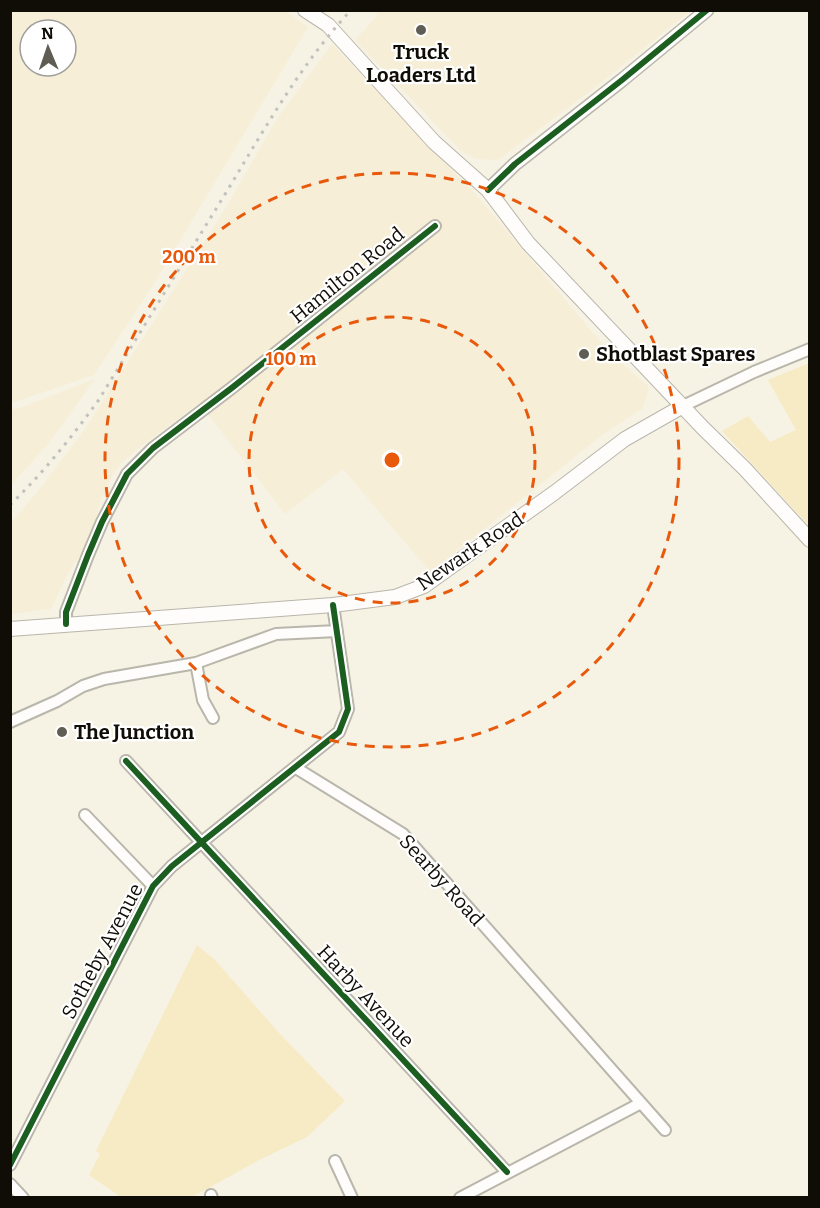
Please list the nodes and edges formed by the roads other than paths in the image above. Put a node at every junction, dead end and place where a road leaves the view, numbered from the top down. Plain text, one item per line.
1 (305, 10) edge
2 (707, 10) edge
3 (488, 190) junction
4 (435, 226) dead end
5 (810, 349) edge
6 (683, 406) junction
7 (810, 540) edge
8 (333, 604) junction
9 (66, 624) junction
10 (10, 629) edge
11 (337, 631) junction
12 (196, 663) junction
13 (213, 718) dead end
14 (13, 721) edge
15 (126, 761) dead end
16 (296, 768) junction
17 (85, 815) dead end
18 (201, 843) junction
19 (153, 886) junction
20 (641, 1103) junction
21 (665, 1130) dead end
22 (335, 1161) dead end
23 (10, 1165) edge
24 (507, 1172) junction
25 (10, 1184) edge
26 (23, 1197) edge
27 (352, 1197) edge
28 (460, 1197) edge

1 - 3 main road
2 - 3 street
3 - 6 main road
4 - 9 street, Hamilton Road
5 - 6 street
6 - 7 main road
6 - 8 main road, Newark Road
8 - 9 main road, Newark Road
8 - 11 street
9 - 10 main road, Newark Road
11 - 12 street
11 - 16 street
12 - 13 street
12 - 14 street
15 - 18 street, Harby Avenue
16 - 18 street, Sotheby Avenue
16 - 20 street, Searby Road
17 - 19 street
18 - 19 street, Sotheby Avenue
18 - 24 street, Harby Avenue
19 - 23 street, Sotheby Avenue
20 - 21 street, Searby Road
20 - 24 street
22 - 27 street
24 - 28 street
25 - 26 street

